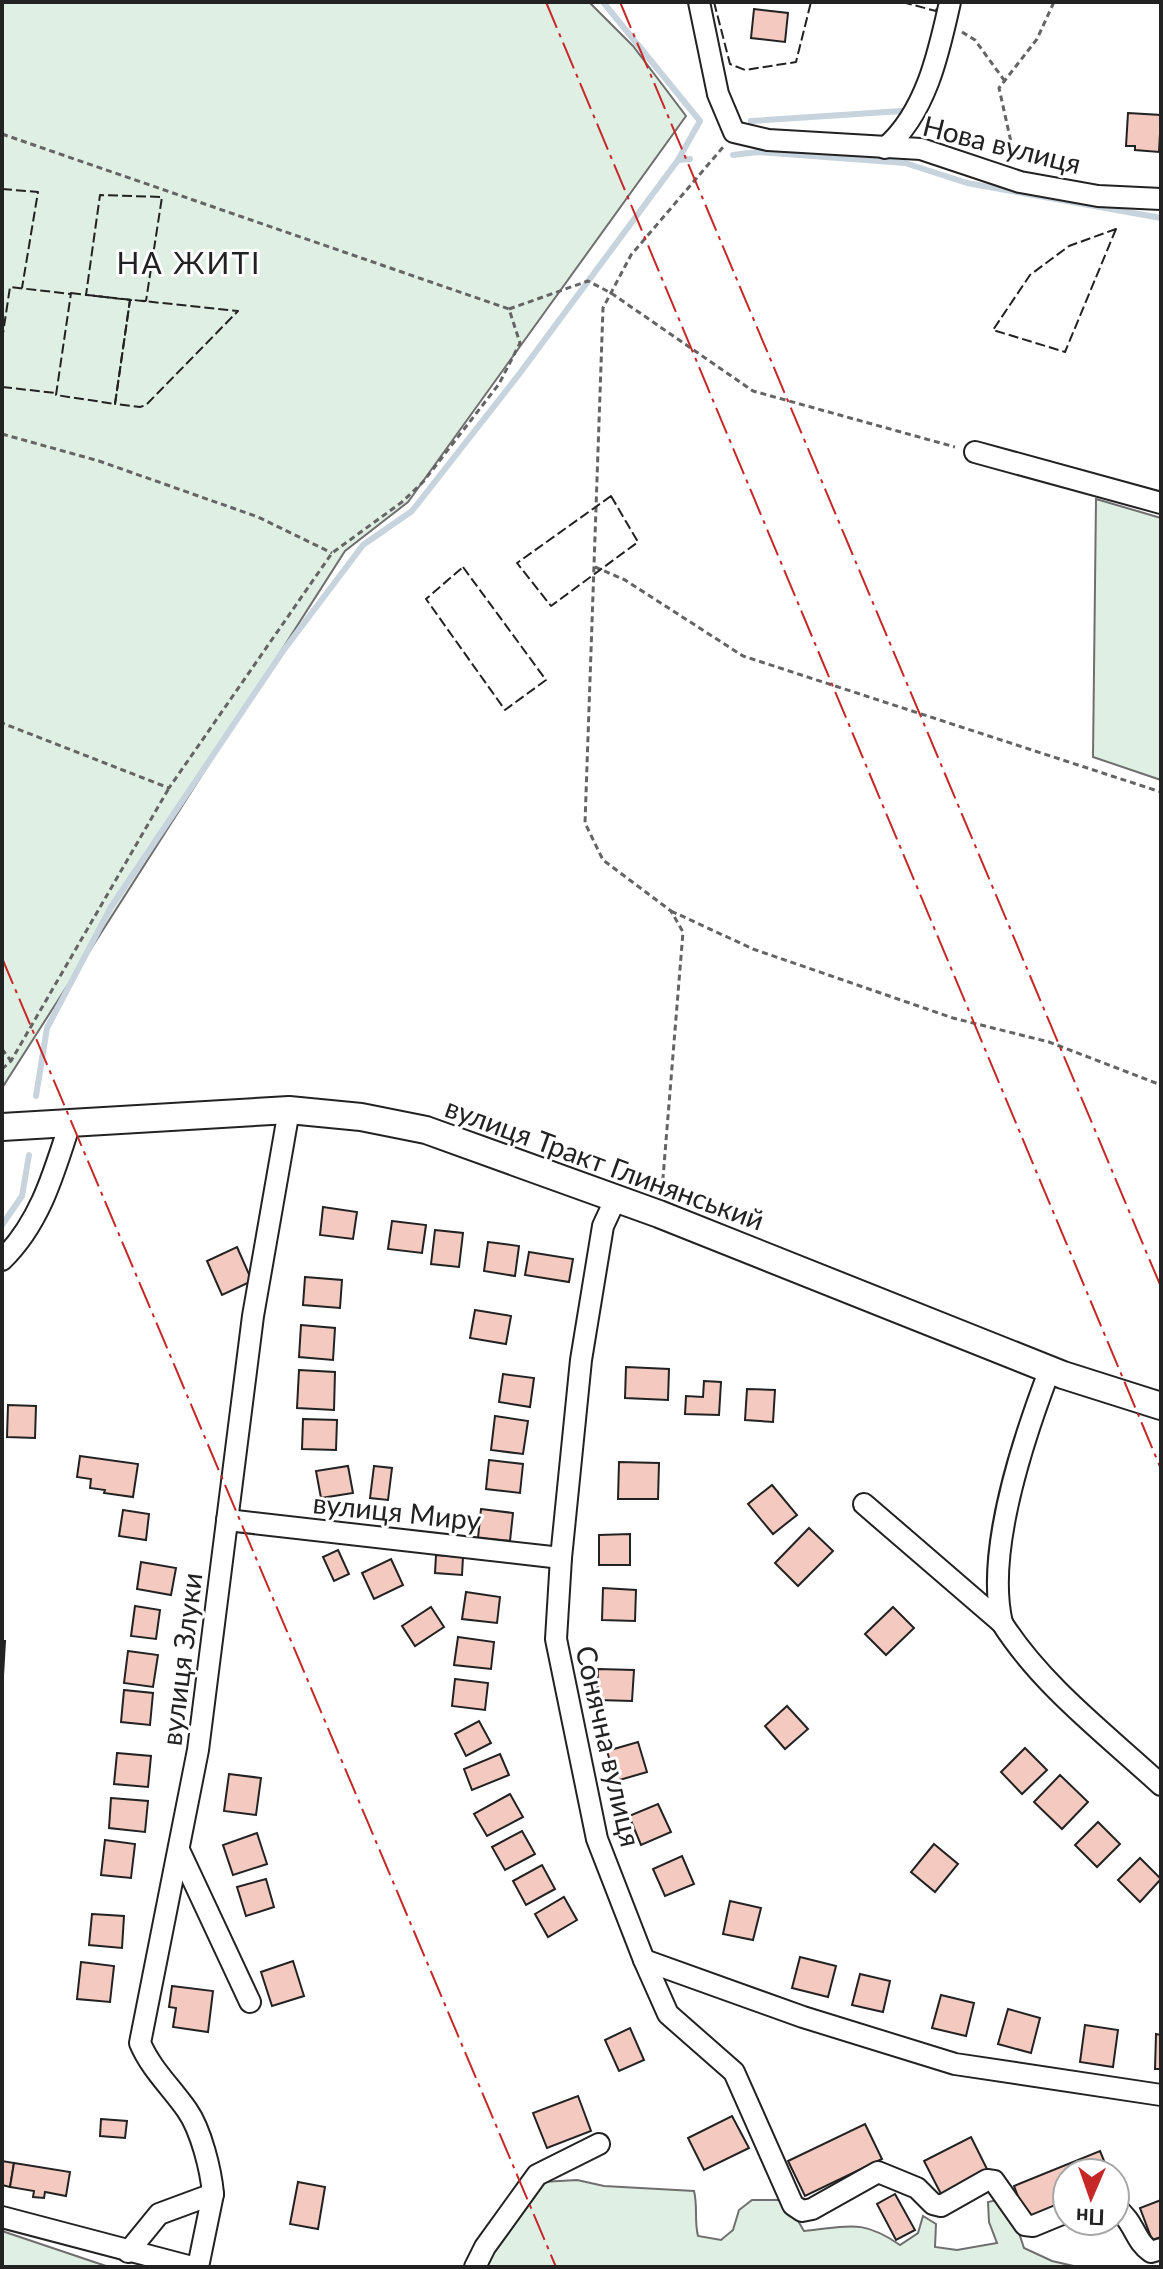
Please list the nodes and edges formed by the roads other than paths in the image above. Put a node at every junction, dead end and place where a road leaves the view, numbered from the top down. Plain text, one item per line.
1 (699, 2) edge
2 (948, 11) edge
3 (885, 148) junction
4 (1161, 199) edge
5 (975, 452) road end
6 (1161, 503) edge
7 (289, 1110) junction
8 (70, 1123) junction
9 (2, 1127) edge
10 (616, 1198) junction
11 (2, 1260) edge
12 (1050, 1369) junction
13 (1161, 1406) edge
14 (864, 1504) dead end
15 (227, 1520) junction
16 (561, 1558) junction
17 (1002, 1623) junction
18 (1161, 1785) edge
19 (179, 1850) junction
20 (644, 1960) junction
21 (250, 2002) dead end
22 (1161, 2095) edge
23 (599, 2144) dead end
24 (213, 2194) junction
25 (2, 2217) edge
26 (1051, 2219) edge
27 (1131, 2222) edge
28 (1161, 2249) edge
29 (128, 2252) junction
30 (195, 2267) edge
31 (475, 2267) edge

1 - 3 street, Нова вулиця
2 - 3 street
3 - 4 street, Нова вулиця
5 - 6 street
7 - 8 main road, вулиця Тракт Глинянський
7 - 10 main road, вулиця Тракт Глинянський
7 - 15 street, вулиця Злуки
8 - 9 main road, вулиця Тракт Глинянський
8 - 11 street
10 - 12 main road, вулиця Тракт Глинянський
10 - 16 street, Сонячна вулиця
12 - 13 main road, вулиця Тракт Глинянський
12 - 17 street
14 - 17 street
15 - 16 street, вулиця Миру
15 - 19 street, вулиця Злуки
16 - 20 street, Сонячна вулиця
17 - 18 street
19 - 21 street
19 - 24 street, вулиця Злуки
20 - 22 street
20 - 26 street, Сонячна вулиця
23 - 31 street
24 - 29 street
24 - 30 street, вулиця Злуки
25 - 29 street
27 - 28 street
29 - 30 street

